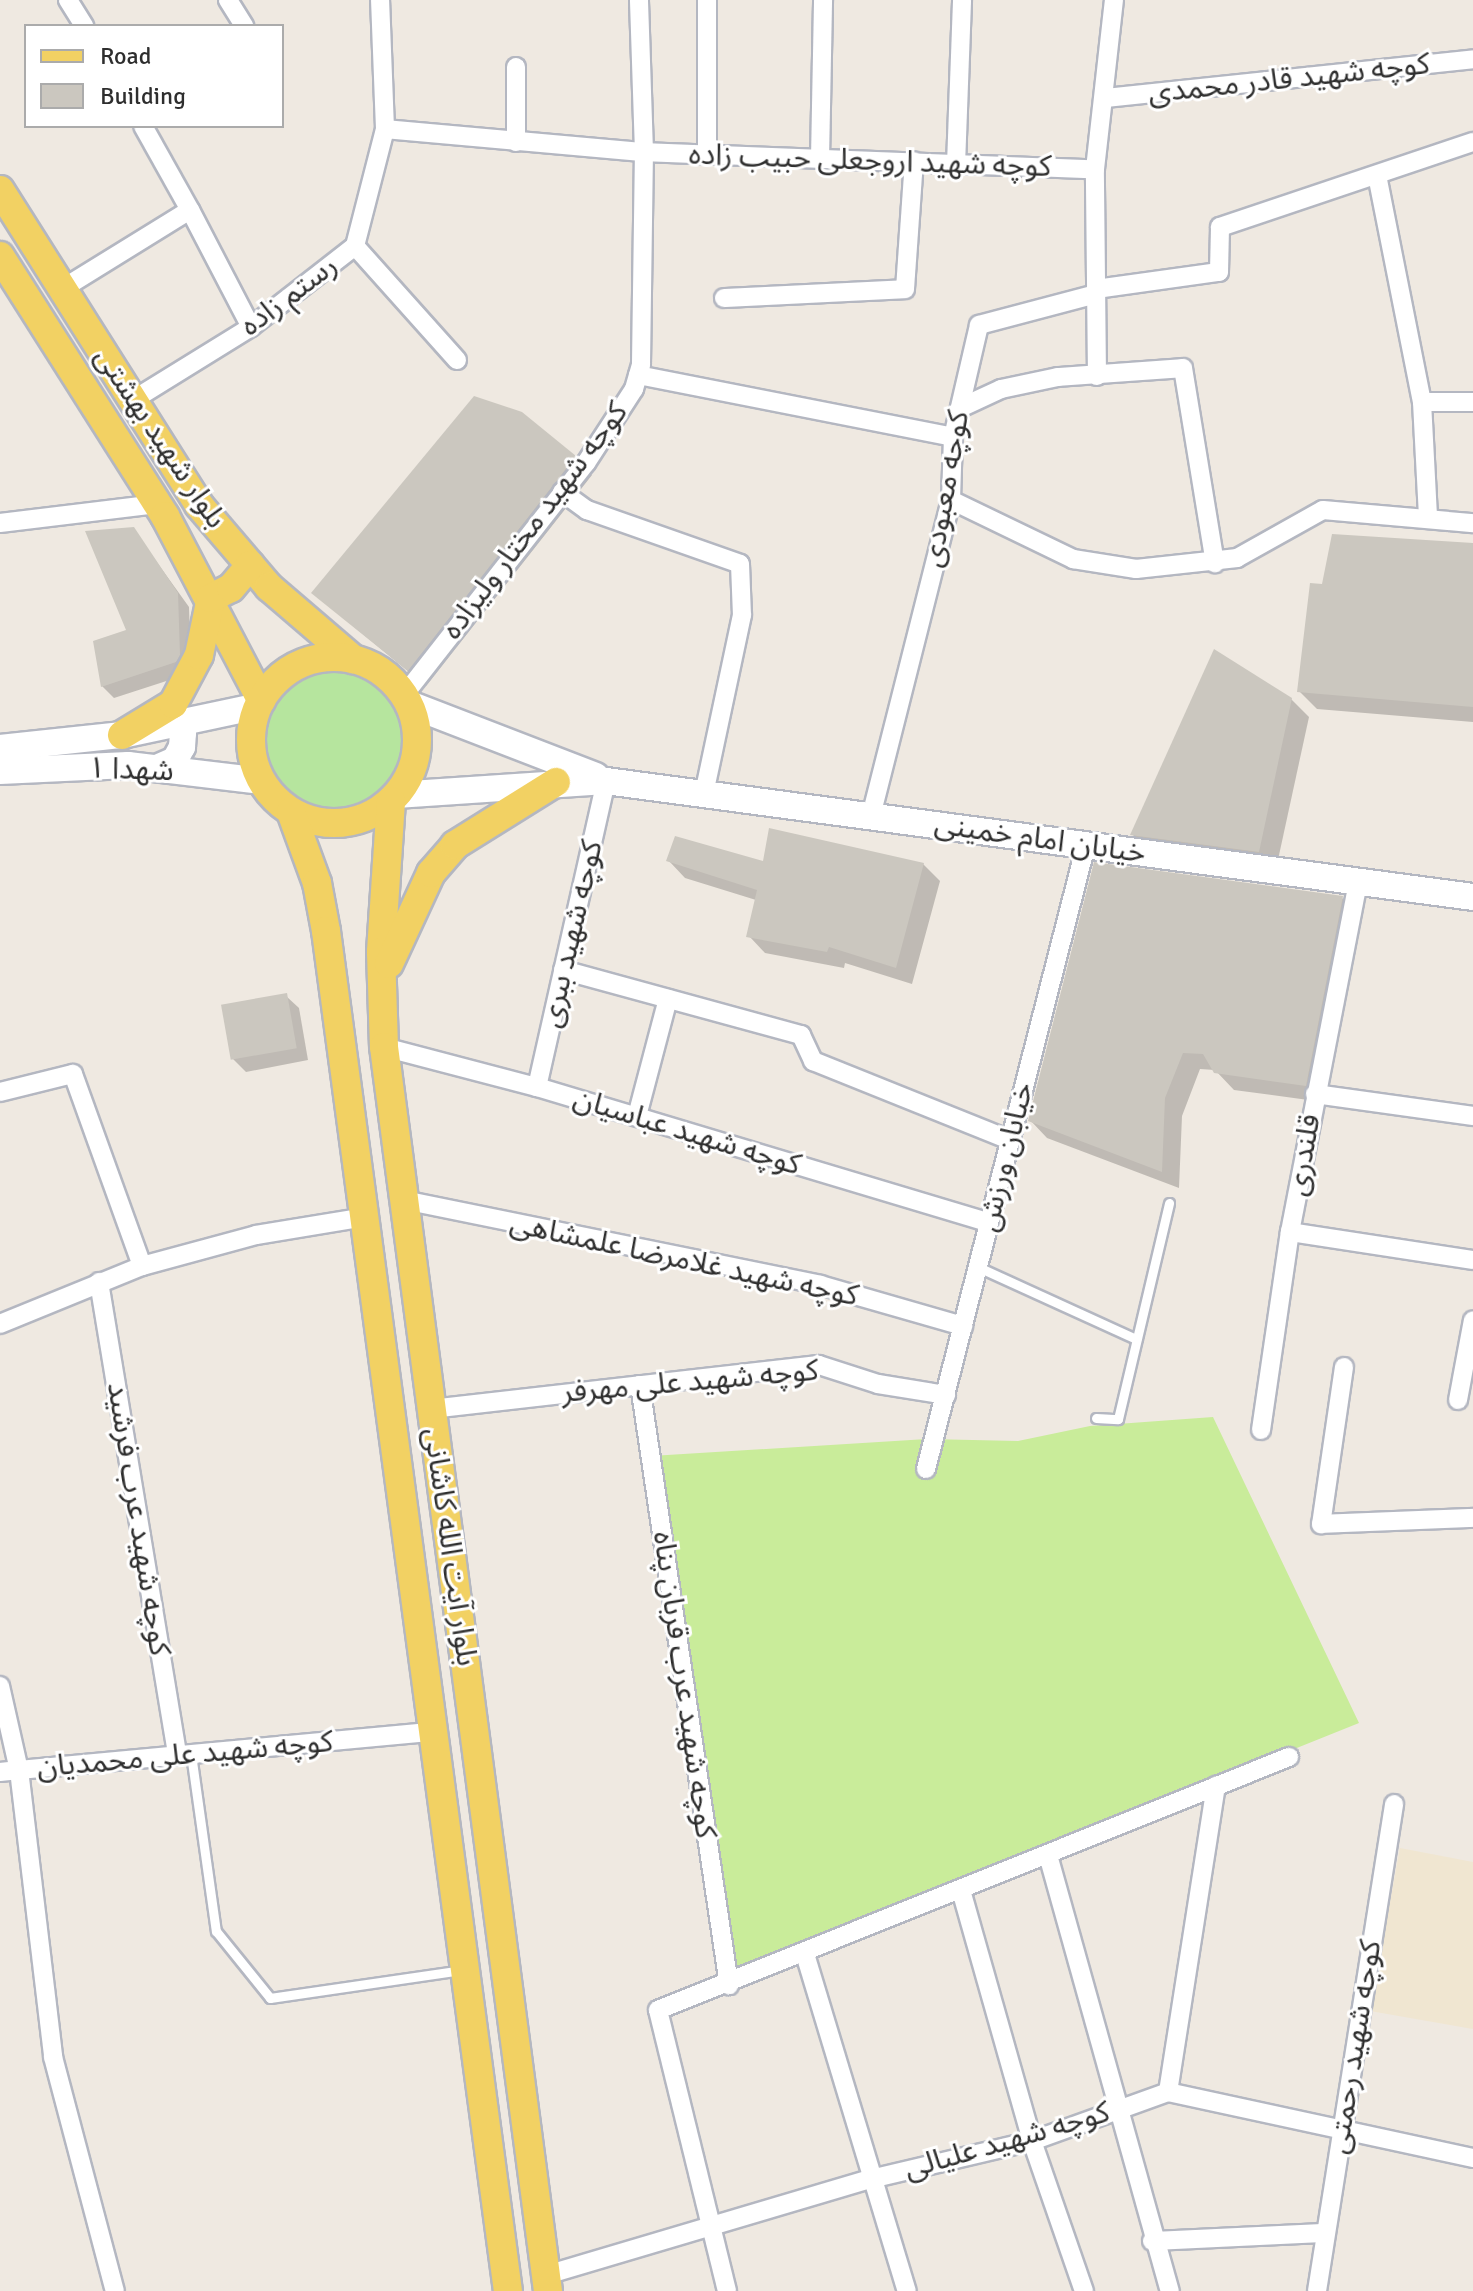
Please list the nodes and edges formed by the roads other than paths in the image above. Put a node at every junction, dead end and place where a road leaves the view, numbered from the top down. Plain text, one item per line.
1 (68, 0) edge
2 (228, 0) edge
3 (380, 0) edge
4 (639, 0) edge
5 (707, 0) edge
6 (823, 0) edge
7 (962, 0) edge
8 (1114, 0) edge
9 (83, 24) edge
10 (243, 24) edge
11 (1473, 59) edge
12 (516, 67) dead end
13 (1105, 98) junction
14 (144, 128) edge
15 (385, 129) junction
16 (516, 142) junction
17 (1473, 142) edge
18 (644, 152) junction
19 (707, 155) junction
20 (820, 159) junction
21 (914, 161) junction
22 (956, 165) junction
23 (1095, 169) junction
24 (1377, 175) junction
25 (0, 190) edge
26 (190, 210) junction
27 (355, 246) junction
28 (0, 256) edge
29 (62, 289) junction
30 (1096, 291) junction
31 (724, 298) dead end
32 (251, 327) junction
33 (457, 360) dead end
34 (638, 375) junction
35 (1097, 376) junction
36 (133, 400) junction
37 (1422, 402) junction
38 (1473, 402) edge
39 (960, 408) junction
40 (953, 437) junction
41 (562, 492) junction
42 (951, 500) junction
43 (157, 504) junction
44 (1428, 517) junction
45 (0, 523) edge
46 (1473, 523) edge
47 (1215, 563) junction
48 (250, 565) junction
49 (211, 598) junction
50 (353, 659) junction
51 (407, 700) junction
52 (259, 703) junction
53 (175, 722) junction
54 (122, 735) junction
55 (0, 748) edge
56 (157, 768) junction
57 (0, 771) edge
58 (262, 781) junction
59 (606, 781) junction
60 (556, 782) junction
61 (704, 794) junction
62 (394, 798) junction
63 (291, 812) junction
64 (871, 816) junction
65 (1086, 845) junction
66 (1358, 881) junction
67 (1473, 897) edge
68 (563, 970) junction
69 (382, 984) junction
70 (668, 999) junction
71 (384, 1047) junction
72 (537, 1087) junction
73 (0, 1092) edge
74 (1315, 1094) junction
75 (392, 1110) junction
76 (351, 1114) junction
77 (637, 1116) junction
78 (1473, 1116) edge
79 (1010, 1140) junction
80 (404, 1200) junction
81 (1169, 1203) dead end
82 (365, 1217) junction
83 (988, 1222) junction
84 (1290, 1232) junction
85 (1473, 1260) edge
86 (142, 1266) junction
87 (978, 1267) junction
88 (99, 1282) junction
89 (1473, 1320) edge
90 (0, 1324) edge
91 (963, 1326) junction
92 (1136, 1339) junction
93 (1344, 1367) dead end
94 (640, 1385) junction
95 (946, 1395) junction
96 (1458, 1400) dead end
97 (431, 1409) junction
98 (1096, 1418) dead end
99 (1261, 1430) dead end
100 (926, 1469) dead end
101 (1473, 1518) edge
102 (0, 1686) edge
103 (437, 1731) junction
104 (184, 1755) junction
105 (1289, 1757) dead end
106 (10, 1771) edge
107 (1216, 1786) junction
108 (1394, 1804) dead end
109 (1048, 1855) junction
110 (961, 1890) junction
111 (805, 1954) junction
112 (468, 1970) junction
113 (729, 1985) junction
114 (1168, 2092) junction
115 (1117, 2111) junction
116 (1341, 2133) junction
117 (1032, 2141) junction
118 (1473, 2158) edge
119 (871, 2179) junction
120 (708, 2225) junction
121 (1324, 2233) junction
122 (1152, 2241) junction
123 (547, 2283) edge
124 (115, 2291) edge
125 (508, 2291) edge
126 (727, 2291) edge
127 (907, 2291) edge
128 (1084, 2291) edge
129 (1170, 2291) edge
130 (1317, 2291) edge

1 - 9 street
2 - 10 street
3 - 15 street, رستم زاده
4 - 18 street, کوچه شهید مختار ولیزاده
5 - 19 street
6 - 20 street
7 - 22 street
8 - 13 street
11 - 13 street, کوچه شهید قادر محمدی
12 - 16 street
13 - 23 street
14 - 26 street
15 - 16 street, کوچه شهید اروجعلی حبیب زاده
15 - 27 street, رستم زاده
16 - 18 street, کوچه شهید اروجعلی حبیب زاده
17 - 24 street
18 - 19 street, کوچه شهید اروجعلی حبیب زاده
18 - 34 street, کوچه شهید مختار ولیزاده
19 - 20 street, کوچه شهید اروجعلی حبیب زاده
20 - 21 street, کوچه شهید اروجعلی حبیب زاده
21 - 22 street, کوچه شهید اروجعلی حبیب زاده
21 - 31 street
22 - 23 street, کوچه شهید اروجعلی حبیب زاده
23 - 30 street
24 - 30 street
24 - 37 street
25 - 29 main road, بلوار شهید بهشتی
26 - 29 street
26 - 32 street
27 - 32 street, رستم زاده
27 - 33 street
28 - 43 main road, بلوار شهید بهشتی
29 - 36 main road, بلوار شهید بهشتی
30 - 35 street
30 - 39 street, کوچه معبودی
32 - 36 street, رستم زاده
34 - 40 street
34 - 41 street, کوچه شهید مختار ولیزاده
35 - 39 street
35 - 47 street
36 - 48 main road, بلوار شهید بهشتی
37 - 38 street
37 - 44 street
39 - 40 street, کوچه معبودی
40 - 42 street, کوچه معبودی
41 - 51 street, کوچه شهید مختار ولیزاده
41 - 61 street
42 - 47 street
42 - 64 street, کوچه معبودی
43 - 45 street
43 - 49 main road, بلوار شهید بهشتی
44 - 46 street
44 - 47 street
48 - 49 main road
48 - 50 main road, بلوار شهید بهشتی
49 - 52 main road, بلوار شهید بهشتی
49 - 54 main road
50 - 51 main road
50 - 52 main road
51 - 59 main road
51 - 62 main road
52 - 53 main road, شهدا ۱
52 - 58 main road
53 - 54 main road, شهدا ۱
53 - 56 main road
54 - 55 main road, شهدا ۱
56 - 57 main road, شهدا ۱
56 - 58 main road, شهدا ۱
58 - 63 main road
59 - 60 main road
59 - 61 main road, خیابان امام خمینی
59 - 68 street, کوچه شهید ببری
60 - 62 main road
60 - 69 main road
61 - 64 main road, خیابان امام خمینی
62 - 63 main road
62 - 69 main road, بلوار آیت الله کاشانی
63 - 76 main road, بلوار آیت الله کاشانی
64 - 65 main road, خیابان امام خمینی
65 - 66 main road, خیابان امام خمینی
65 - 79 street, خیابان ورزش
66 - 67 main road, خیابان امام خمینی
66 - 74 street, قلندری
68 - 70 street
68 - 72 street, کوچه شهید ببری
69 - 71 main road, بلوار آیت الله کاشانی
70 - 77 street
70 - 79 street
71 - 72 street, کوچه شهید عباسیان
71 - 75 main road, بلوار آیت الله کاشانی
72 - 77 street, کوچه شهید عباسیان
73 - 86 street
74 - 78 street
74 - 84 street, قلندری
75 - 76 main road
75 - 80 main road, بلوار آیت الله کاشانی
76 - 82 main road, بلوار آیت الله کاشانی
77 - 83 street, کوچه شهید عباسیان
79 - 83 street, خیابان ورزش
80 - 91 street, کوچه شهید غلامرضا علمشاهی
80 - 97 main road, بلوار آیت الله کاشانی
81 - 92 lane
82 - 86 street
82 - 103 main road, بلوار آیت الله کاشانی
83 - 87 street, خیابان ورزش
84 - 85 street
84 - 99 street, قلندری
86 - 88 street
87 - 91 street, خیابان ورزش
87 - 92 lane
88 - 90 street
88 - 104 street, کوچه شهید عرب فرشید
89 - 96 street
91 - 95 street, خیابان ورزش
92 - 98 lane
93 - 101 street
94 - 95 street, کوچه شهید علی مهرفر
94 - 97 street, کوچه شهید علی مهرفر
94 - 113 street, کوچه شهید عرب قربان پناه
95 - 100 street, خیابان ورزش
97 - 123 main road, بلوار آیت الله کاشانی
102 - 106 street, کوچه شهید علی محمدیان
103 - 104 street, کوچه شهید علی محمدیان
103 - 112 main road, بلوار آیت الله کاشانی
104 - 106 street, کوچه شهید علی محمدیان
104 - 112 lane
105 - 107 street
106 - 124 street
107 - 109 street
107 - 114 street
108 - 116 street, کوچه شهید رحمتی
109 - 110 street
109 - 115 street
110 - 111 street
110 - 117 street
111 - 113 street
111 - 119 street
112 - 125 main road, بلوار آیت الله کاشانی
113 - 120 street
114 - 115 street, کوچه شهید علیالی
114 - 116 street
115 - 117 street, کوچه شهید علیالی
115 - 122 street
116 - 118 street
116 - 121 street, کوچه شهید رحمتی
117 - 119 street, کوچه شهید علیالی
117 - 128 street
119 - 120 street, کوچه شهید علیالی
119 - 127 street
120 - 123 street, کوچه شهید علیالی
120 - 126 street
121 - 122 street
121 - 130 street, کوچه شهید رحمتی
122 - 129 street

